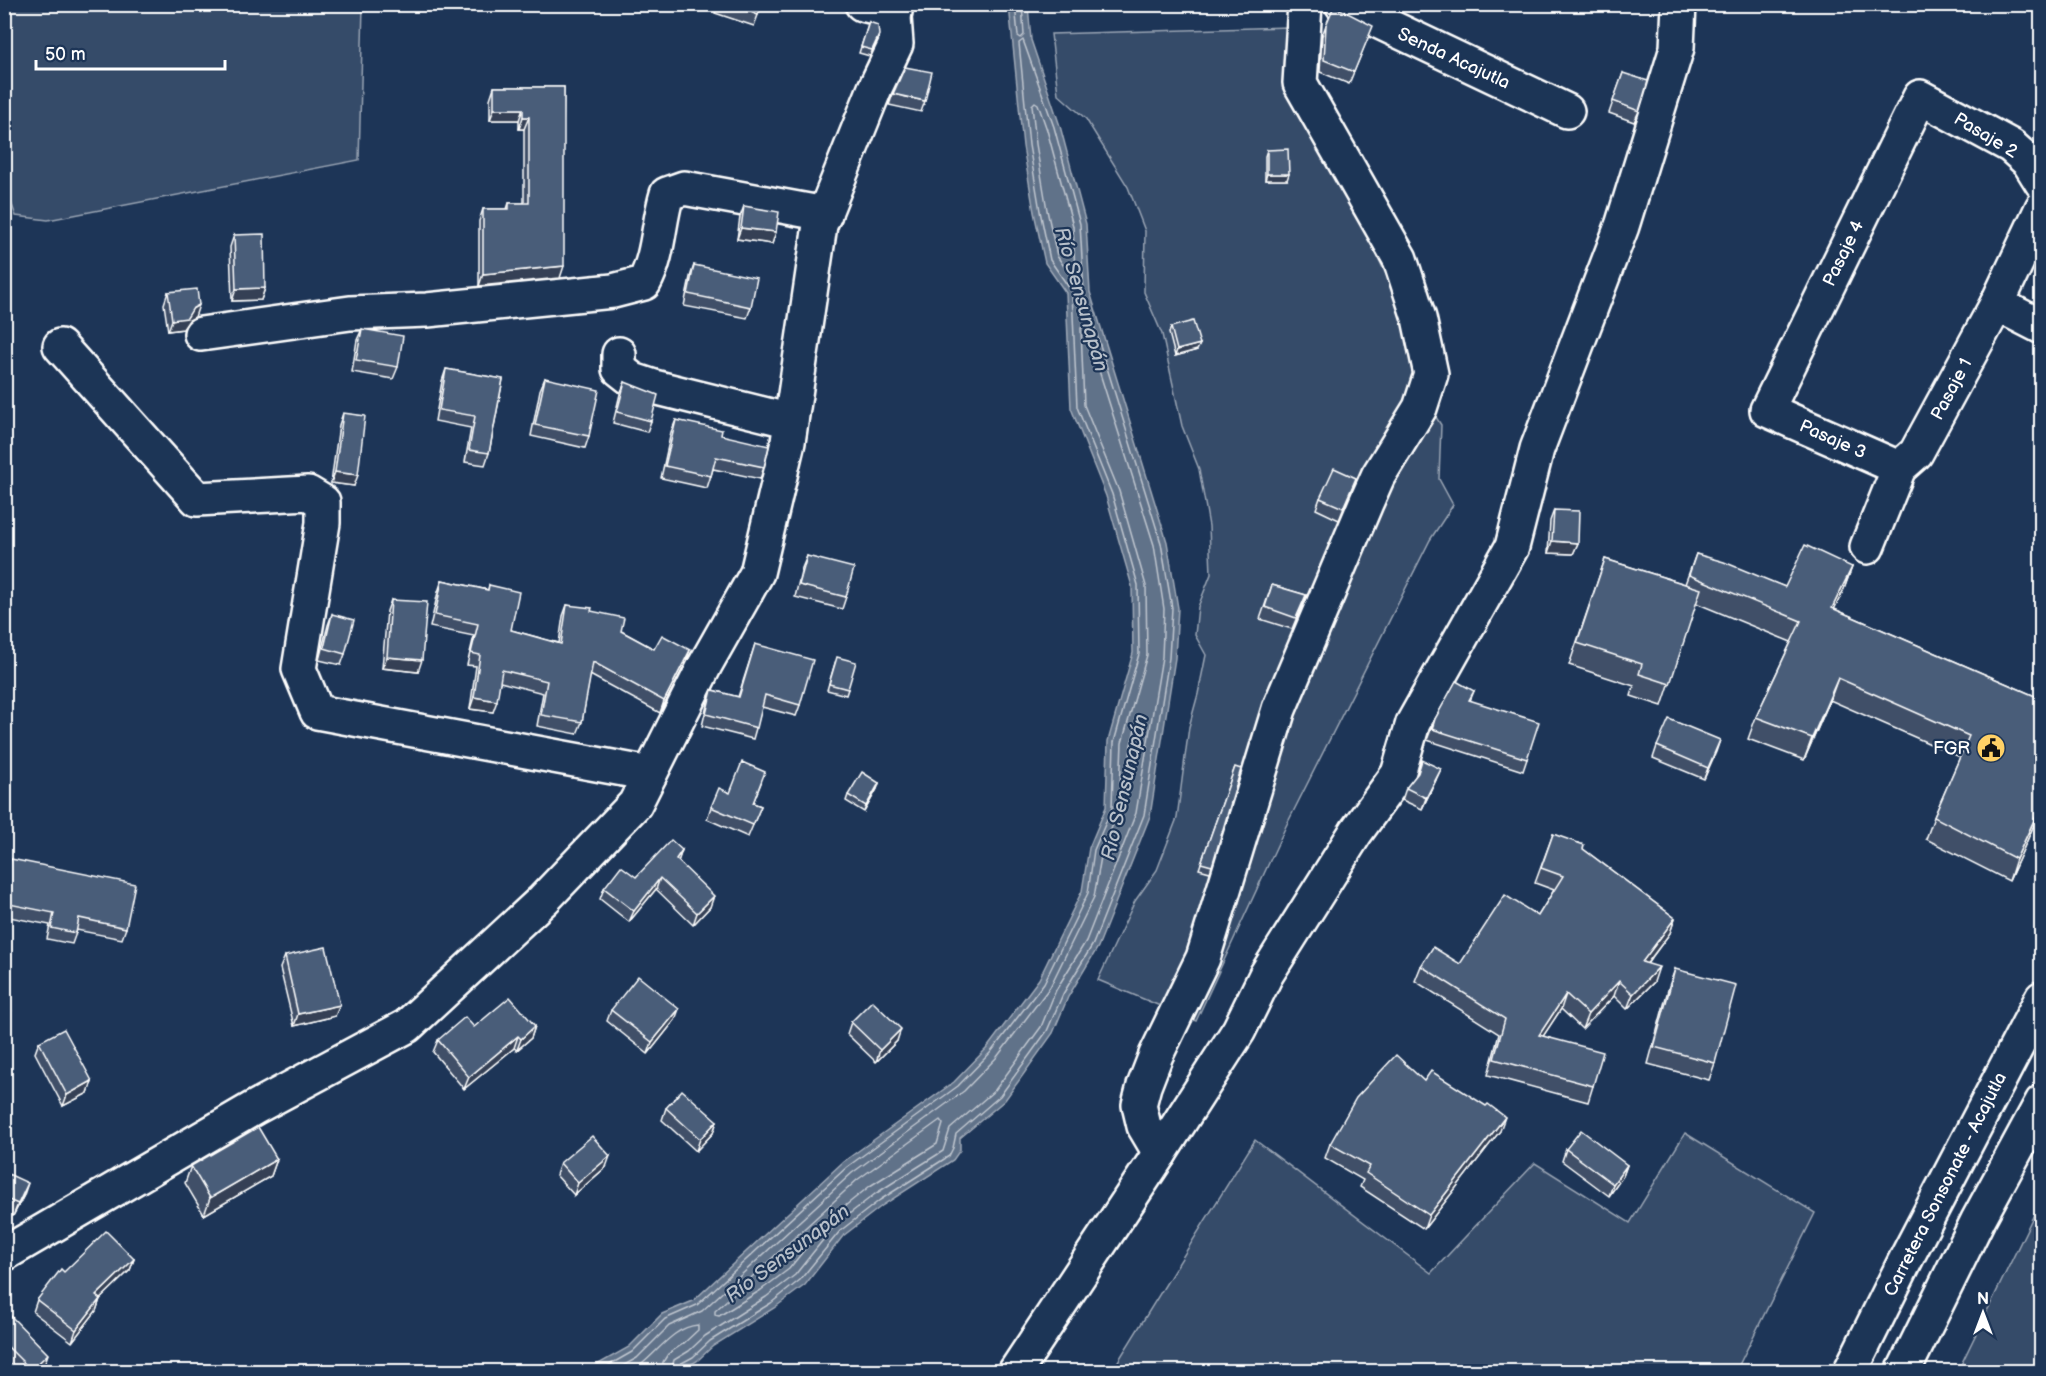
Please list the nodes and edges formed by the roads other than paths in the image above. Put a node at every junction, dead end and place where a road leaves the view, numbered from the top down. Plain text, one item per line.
1 (862, 4) edge
2 (1305, 4) edge
3 (1342, 4) edge
4 (1679, 4) edge
5 (894, 8) edge
6 (1920, 97) joint
7 (1567, 111) dead end
8 (2042, 183) edge
9 (2042, 208) edge
10 (825, 214) junction
11 (1997, 304) junction
12 (2042, 327) edge
13 (201, 333) dead end
14 (60, 346) dead end
15 (620, 354) dead end
16 (1767, 410) joint
17 (791, 421) junction
18 (1899, 468) junction
19 (1867, 547) dead end
20 (650, 774) junction
21 (2042, 998) edge
22 (2042, 1102) edge
23 (1160, 1154) junction
24 (4, 1254) edge
25 (1015, 1371) edge
26 (1850, 1371) edge
27 (1903, 1371) edge

1 - 5 main road
2 - 23 main road
3 - 7 main road, Senda Acajutla
4 - 23 main road
5 - 10 main road
6 - 8 main road, Pasaje 2
6 - 16 main road, Pasaje 4
9 - 11 main road, Pasaje 1
10 - 13 main road
10 - 17 main road
11 - 12 main road
11 - 18 main road, Pasaje 1
14 - 20 main road
15 - 17 main road
16 - 18 main road, Pasaje 3
17 - 20 main road
18 - 19 main road
20 - 24 main road
21 - 26 main road, Carretera Sonsonate - Acajutla
22 - 27 main road
23 - 25 main road

